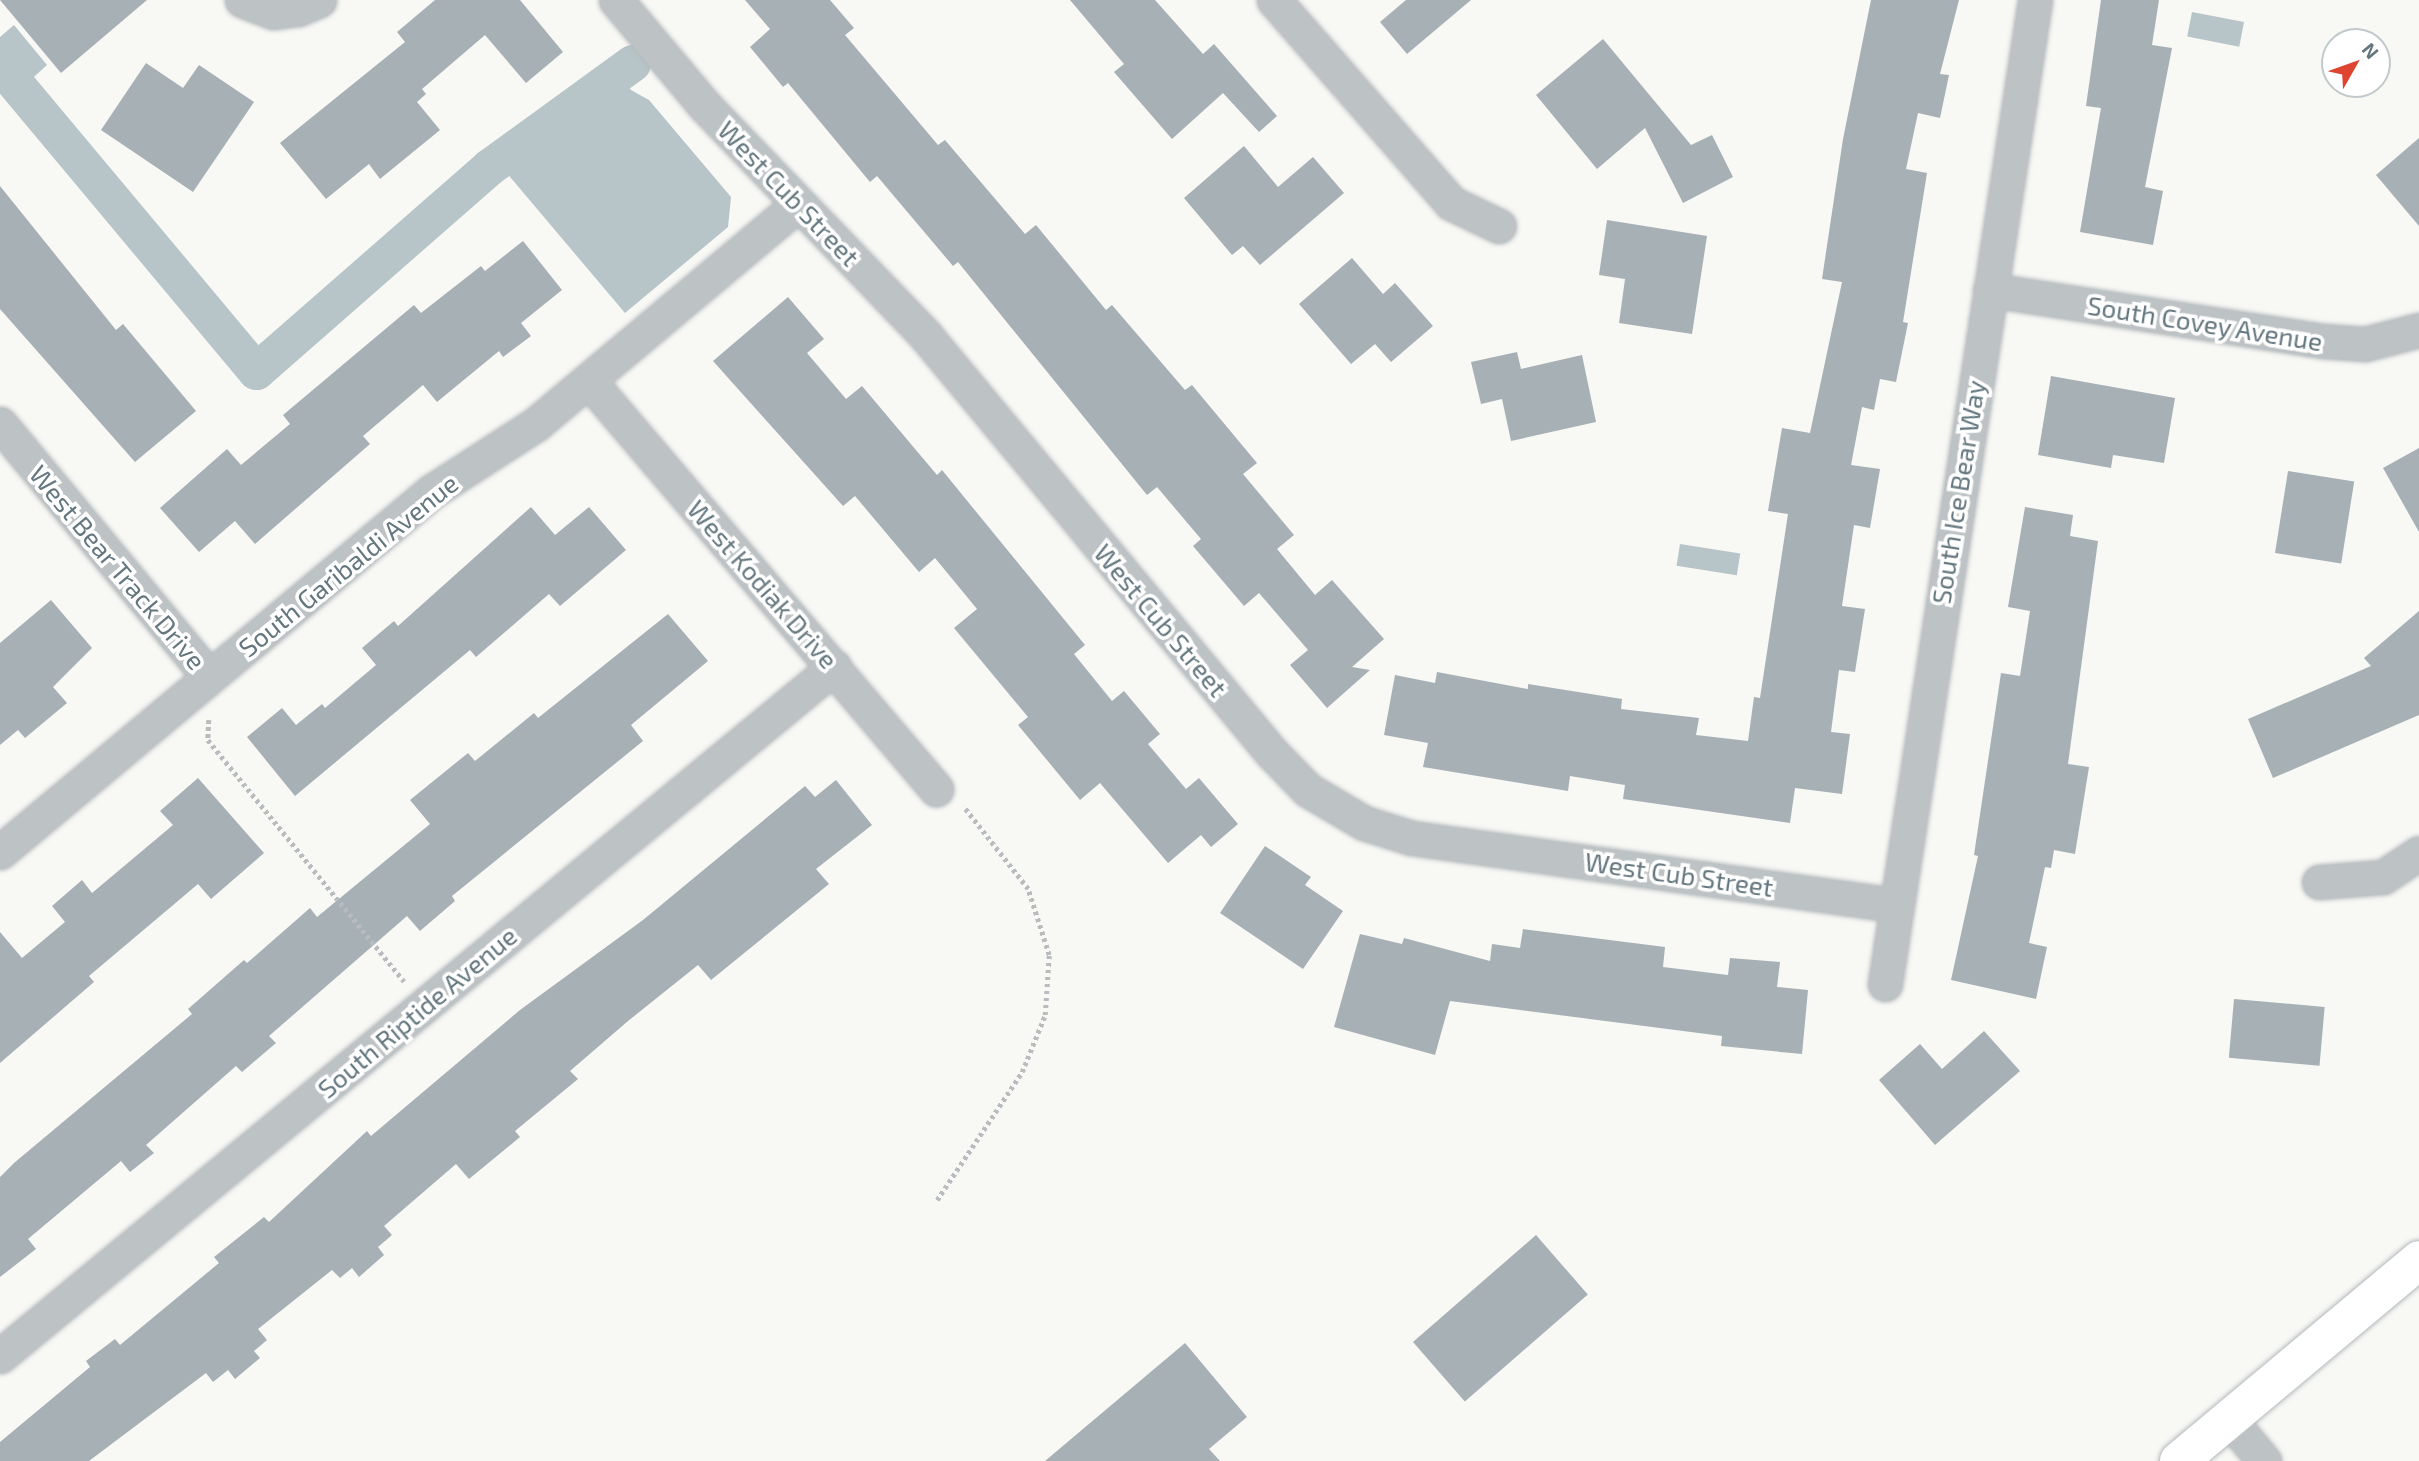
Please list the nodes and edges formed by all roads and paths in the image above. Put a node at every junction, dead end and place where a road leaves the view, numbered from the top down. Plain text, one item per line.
1 (242, 0) edge
2 (319, 0) edge
3 (616, 0) edge
4 (1274, 0) edge
5 (2035, 0) edge
6 (798, 204) junction
7 (1499, 226) dead end
8 (1990, 290) junction
9 (2419, 330) edge
10 (589, 381) junction
11 (0, 424) edge
12 (834, 667) junction
13 (209, 677) junction
14 (948, 796) joint
15 (0, 852) edge
16 (2419, 853) edge
17 (2319, 882) dead end
18 (1894, 905) junction
19 (1885, 984) dead end
20 (424, 1006) junction
21 (937, 1200) dead end
22 (2419, 1260) edge
23 (0, 1356) edge
24 (2229, 1419) junction
25 (2179, 1461) edge
26 (2264, 1461) edge

1 - 2 street
3 - 6 street, West Cub Street
4 - 7 street
5 - 8 street, South Ice Bear Way
6 - 10 street, South Garibaldi Avenue
6 - 18 street, West Cub Street
8 - 9 street, South Covey Avenue
8 - 18 street, South Ice Bear Way
10 - 12 street, West Kodiak Drive
10 - 13 street, South Garibaldi Avenue
11 - 13 street, West Bear Track Drive
12 - 14 street, West Kodiak Drive
12 - 20 street, South Riptide Avenue
13 - 15 street, South Garibaldi Avenue
13 - 20 path
14 - 21 path
16 - 17 street
18 - 19 street, South Ice Bear Way
20 - 23 street, South Riptide Avenue
22 - 24 main road
24 - 25 main road
24 - 26 street

